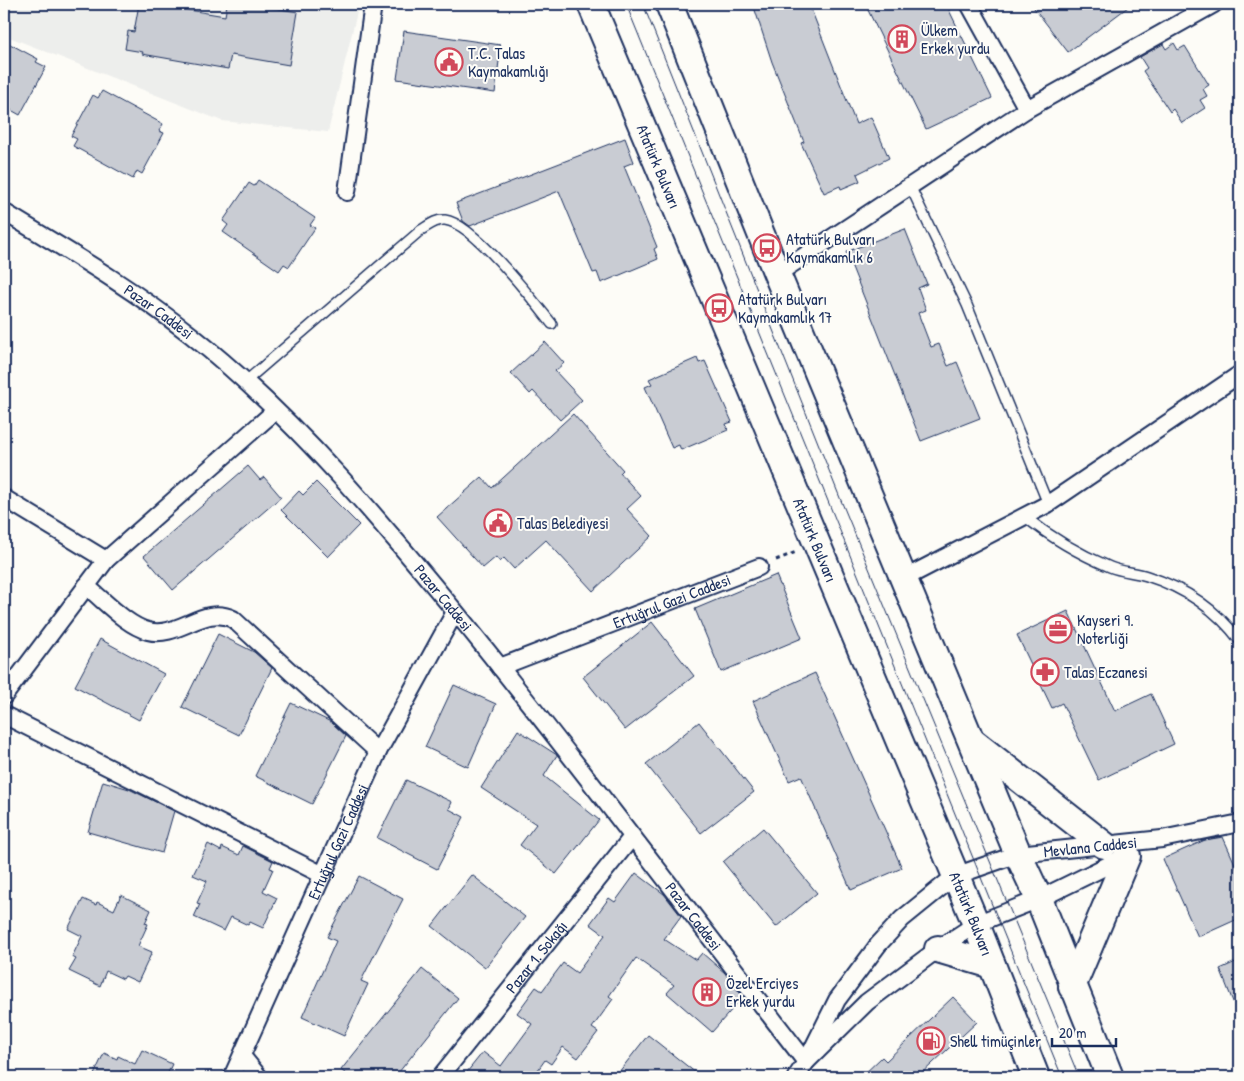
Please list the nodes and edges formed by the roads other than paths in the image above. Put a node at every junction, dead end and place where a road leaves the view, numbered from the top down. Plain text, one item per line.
1 (373, 4) edge
2 (575, 4) edge
3 (591, 4) edge
4 (969, 4) edge
5 (1214, 4) edge
6 (672, 6) edge
7 (602, 32) junction
8 (1027, 110) junction
9 (910, 186) junction
10 (347, 192) dead end
11 (4, 212) edge
12 (777, 274) junction
13 (552, 324) dead end
14 (1240, 374) edge
15 (245, 382) junction
16 (275, 411) junction
17 (4, 498) edge
18 (1048, 504) junction
19 (1024, 516) junction
20 (106, 560) junction
21 (759, 567) road end
22 (903, 579) junction
23 (86, 586) junction
24 (456, 612) junction
25 (1240, 641) edge
26 (500, 667) junction
27 (4, 696) edge
28 (4, 715) edge
29 (970, 740) junction
30 (378, 752) junction
31 (1240, 823) edge
32 (632, 837) junction
33 (1162, 839) junction
34 (1115, 850) junction
35 (1018, 854) junction
36 (323, 874) junction
37 (955, 876) junction
38 (1039, 899) junction
39 (976, 924) junction
40 (938, 949) junction
41 (992, 965) junction
42 (1072, 988) junction
43 (242, 1056) junction
44 (806, 1062) junction
45 (232, 1077) edge
46 (260, 1077) edge
47 (440, 1077) edge
48 (796, 1077) edge
49 (1036, 1077) edge
50 (1110, 1077) edge

1 - 10 street
2 - 7 main road
3 - 7 main road, Atatürk Bulvarı
4 - 8 street
5 - 8 street
6 - 12 main road
7 - 37 main road, Atatürk Bulvarı
8 - 9 street
9 - 12 street
9 - 18 lane
11 - 15 street, Pazar Caddesi
12 - 22 main road
13 - 15 lane
14 - 18 street
15 - 16 street, Pazar Caddesi
16 - 20 street
16 - 24 street, Pazar Caddesi
17 - 20 street
18 - 19 street
19 - 22 street
19 - 25 lane
20 - 23 street
21 - 26 street, Ertuğrul Gazi Caddesi
22 - 29 main road
23 - 27 street
23 - 30 street
24 - 26 street, Pazar Caddesi
24 - 30 street, Ertuğrul Gazi Caddesi
26 - 32 street, Pazar Caddesi
28 - 36 street
29 - 34 main road
29 - 35 main road
30 - 36 street, Ertuğrul Gazi Caddesi
31 - 33 street, Mevlana Caddesi
32 - 44 street, Pazar Caddesi
32 - 47 street, Pazar 1. Sokağı
33 - 34 street, Mevlana Caddesi
33 - 34 street, Mevlana Caddesi
34 - 35 street, Mevlana Caddesi
34 - 38 street, Mevlana Caddesi
34 - 42 main road
35 - 37 street, Mevlana Caddesi
35 - 38 main road
36 - 43 street, Ertuğrul Gazi Caddesi
37 - 39 main road, Atatürk Bulvarı
37 - 44 street, Mevlana Caddesi
38 - 39 street, Mevlana Caddesi
38 - 42 main road
39 - 40 street, Mevlana Caddesi
39 - 41 main road, Atatürk Bulvarı
40 - 41 main road
40 - 44 street, Mevlana Caddesi
41 - 49 main road, Atatürk Bulvarı
42 - 50 main road
43 - 45 street, Ertuğrul Gazi Caddesi
43 - 46 street
44 - 48 street

